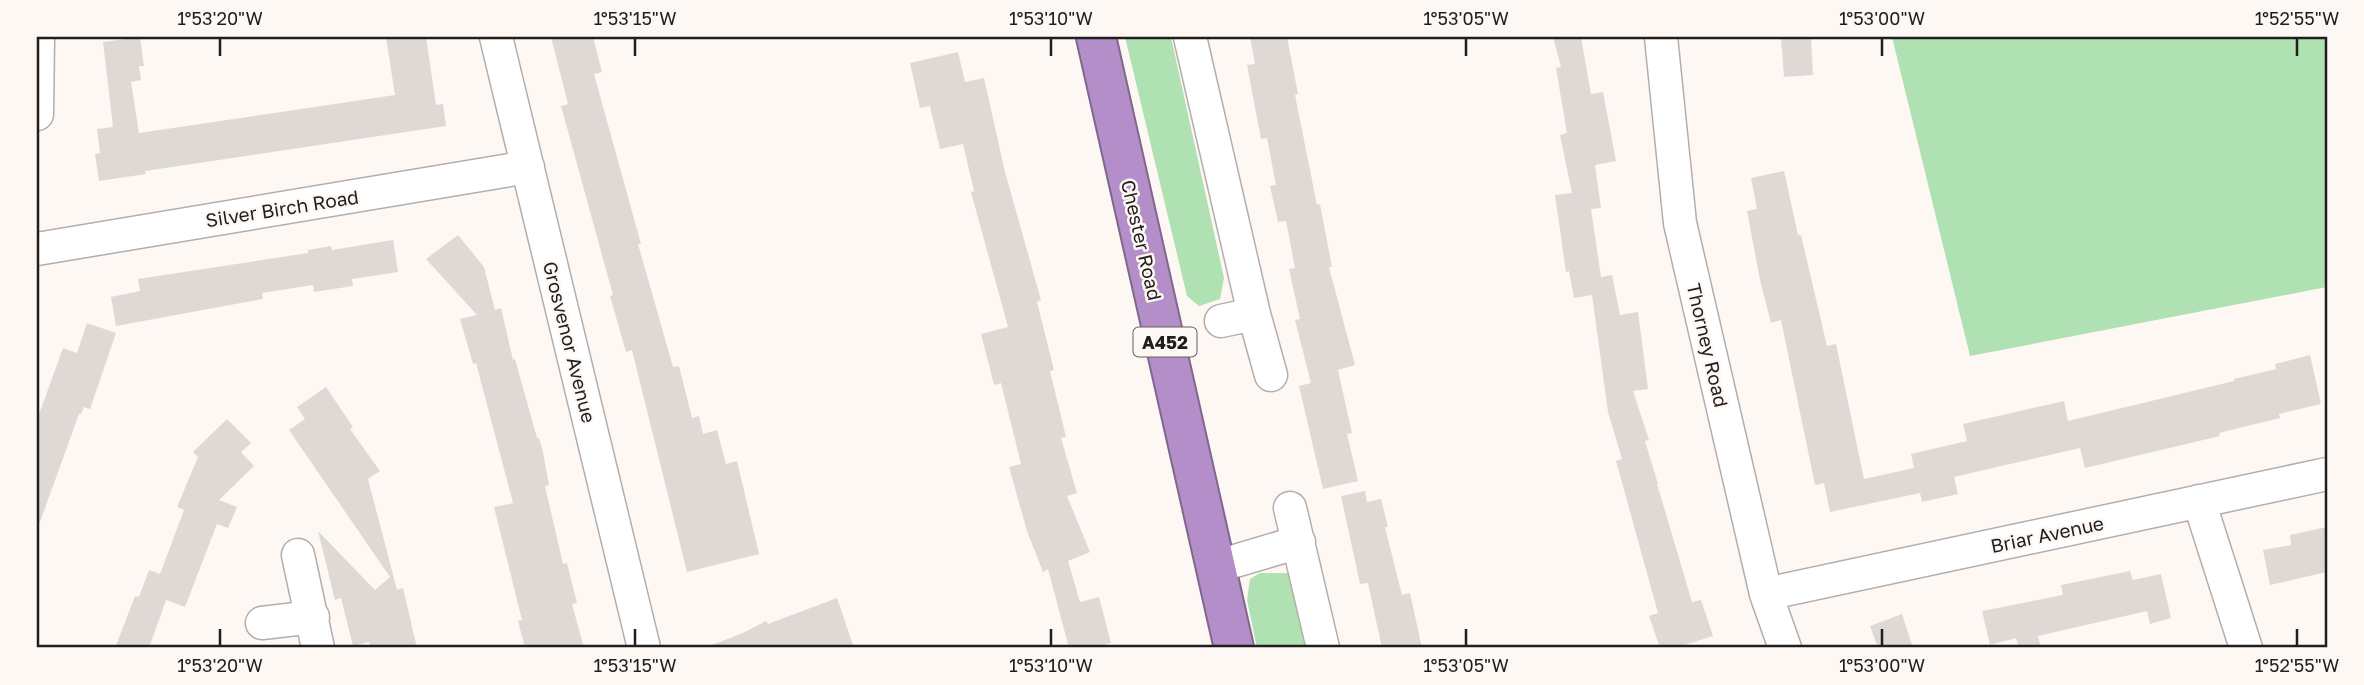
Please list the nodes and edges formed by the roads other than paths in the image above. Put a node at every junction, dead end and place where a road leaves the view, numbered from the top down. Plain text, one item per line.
1 (38, 37) edge
2 (496, 37) edge
3 (1096, 37) edge
4 (1190, 37) edge
5 (1661, 37) edge
6 (37, 114) edge
7 (528, 167) junction
8 (37, 248) edge
9 (1254, 314) junction
10 (1221, 321) dead end
11 (1271, 375) dead end
12 (2327, 474) edge
13 (2199, 501) junction
14 (1290, 508) dead end
15 (1298, 542) junction
16 (298, 555) dead end
17 (1215, 567) junction
18 (1766, 594) junction
19 (313, 617) junction
20 (262, 623) dead end
21 (318, 648) edge
22 (644, 648) edge
23 (1234, 648) edge
24 (1323, 648) edge
25 (1785, 648) edge
26 (2246, 648) edge

1 - 6 street
2 - 7 street, Grosvenor Avenue
3 - 17 highway, Chester Road / A452
4 - 9 street
5 - 18 street, Thorney Road
7 - 8 street, Silver Birch Road
7 - 22 street, Grosvenor Avenue
9 - 10 street
9 - 11 street
12 - 13 street, Briar Avenue
13 - 18 street, Briar Avenue
13 - 26 street
14 - 15 street
15 - 17 street
15 - 24 street
16 - 19 street
17 - 23 highway, Chester Road / A452
18 - 25 street, Thorney Road
19 - 20 street
19 - 21 street

